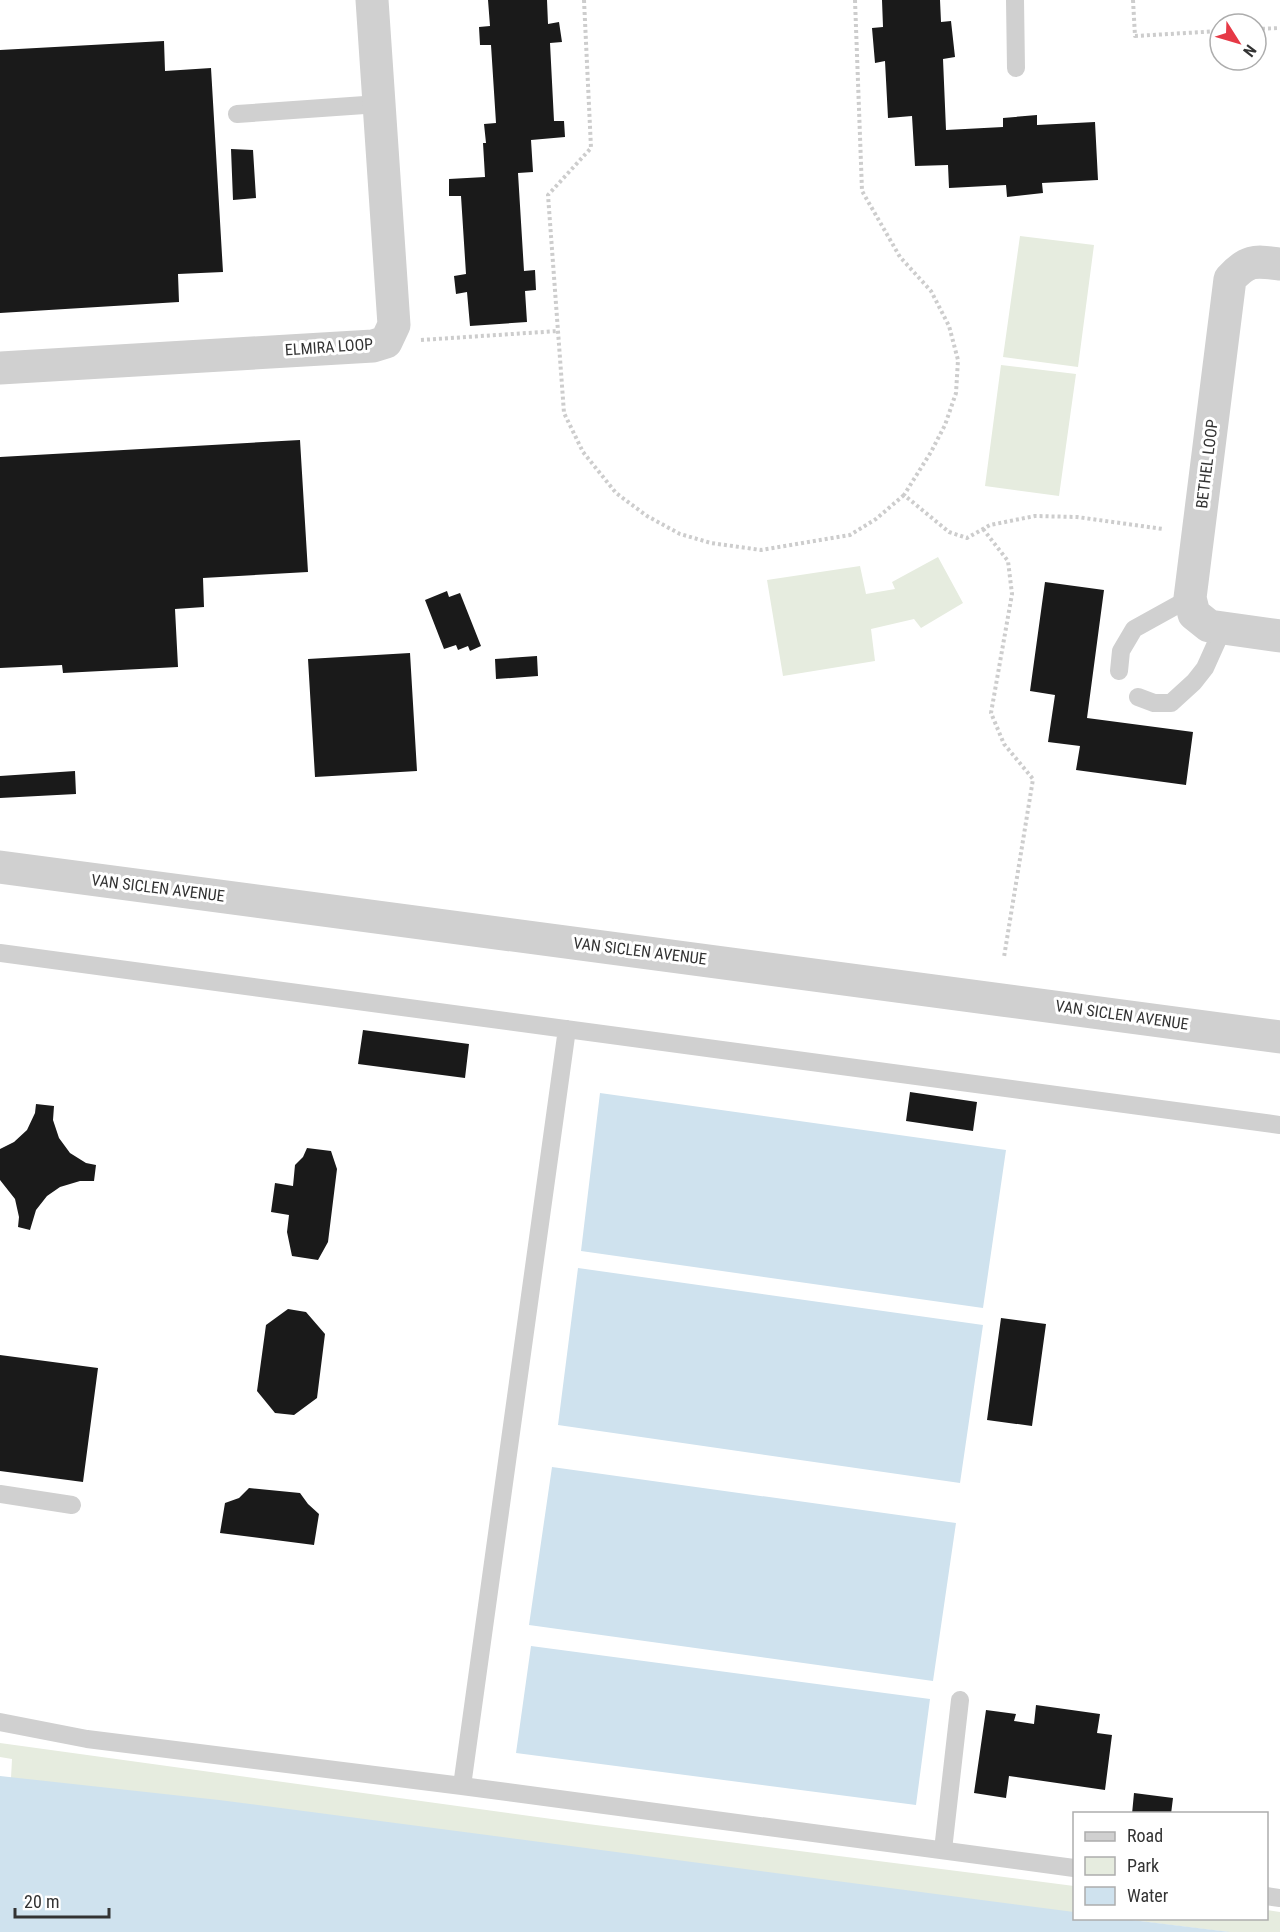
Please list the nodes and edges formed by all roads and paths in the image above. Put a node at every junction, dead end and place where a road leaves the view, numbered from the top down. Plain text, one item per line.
1 (372, 0) edge
2 (584, 0) edge
3 (855, 0) edge
4 (1015, 0) edge
5 (1133, 0) edge
6 (1208, 32) edge
7 (1016, 68) dead end
8 (379, 104) junction
9 (237, 114) dead end
10 (1280, 264) edge
11 (558, 331) junction
12 (386, 342) junction
13 (0, 368) edge
14 (904, 495) junction
15 (983, 529) junction
16 (1163, 529) dead end
17 (1190, 598) junction
18 (1223, 628) junction
19 (1280, 636) edge
20 (1119, 670) dead end
21 (1138, 697) dead end
22 (0, 867) edge
23 (0, 953) edge
24 (1004, 957) dead end
25 (567, 1029) junction
26 (1280, 1036) edge
27 (1280, 1125) edge
28 (0, 1494) edge
29 (72, 1505) dead end
30 (960, 1700) dead end
31 (0, 1722) edge
32 (462, 1786) junction
33 (943, 1850) junction
34 (1073, 1868) edge

1 - 8 street, ELMIRA LOOP
2 - 11 path
3 - 14 path
4 - 7 lane
5 - 6 path
8 - 9 lane
8 - 12 street, ELMIRA LOOP
10 - 17 street, BETHEL LOOP
11 - 12 path
11 - 14 path
12 - 13 street, ELMIRA LOOP
14 - 15 path
15 - 16 path
15 - 24 path
17 - 18 street
17 - 20 lane
18 - 19 street
18 - 21 lane
22 - 26 street, VAN SICLEN AVENUE
23 - 25 lane
25 - 27 lane
25 - 32 lane
28 - 29 lane
30 - 33 lane
31 - 32 lane
32 - 33 lane
33 - 34 lane

